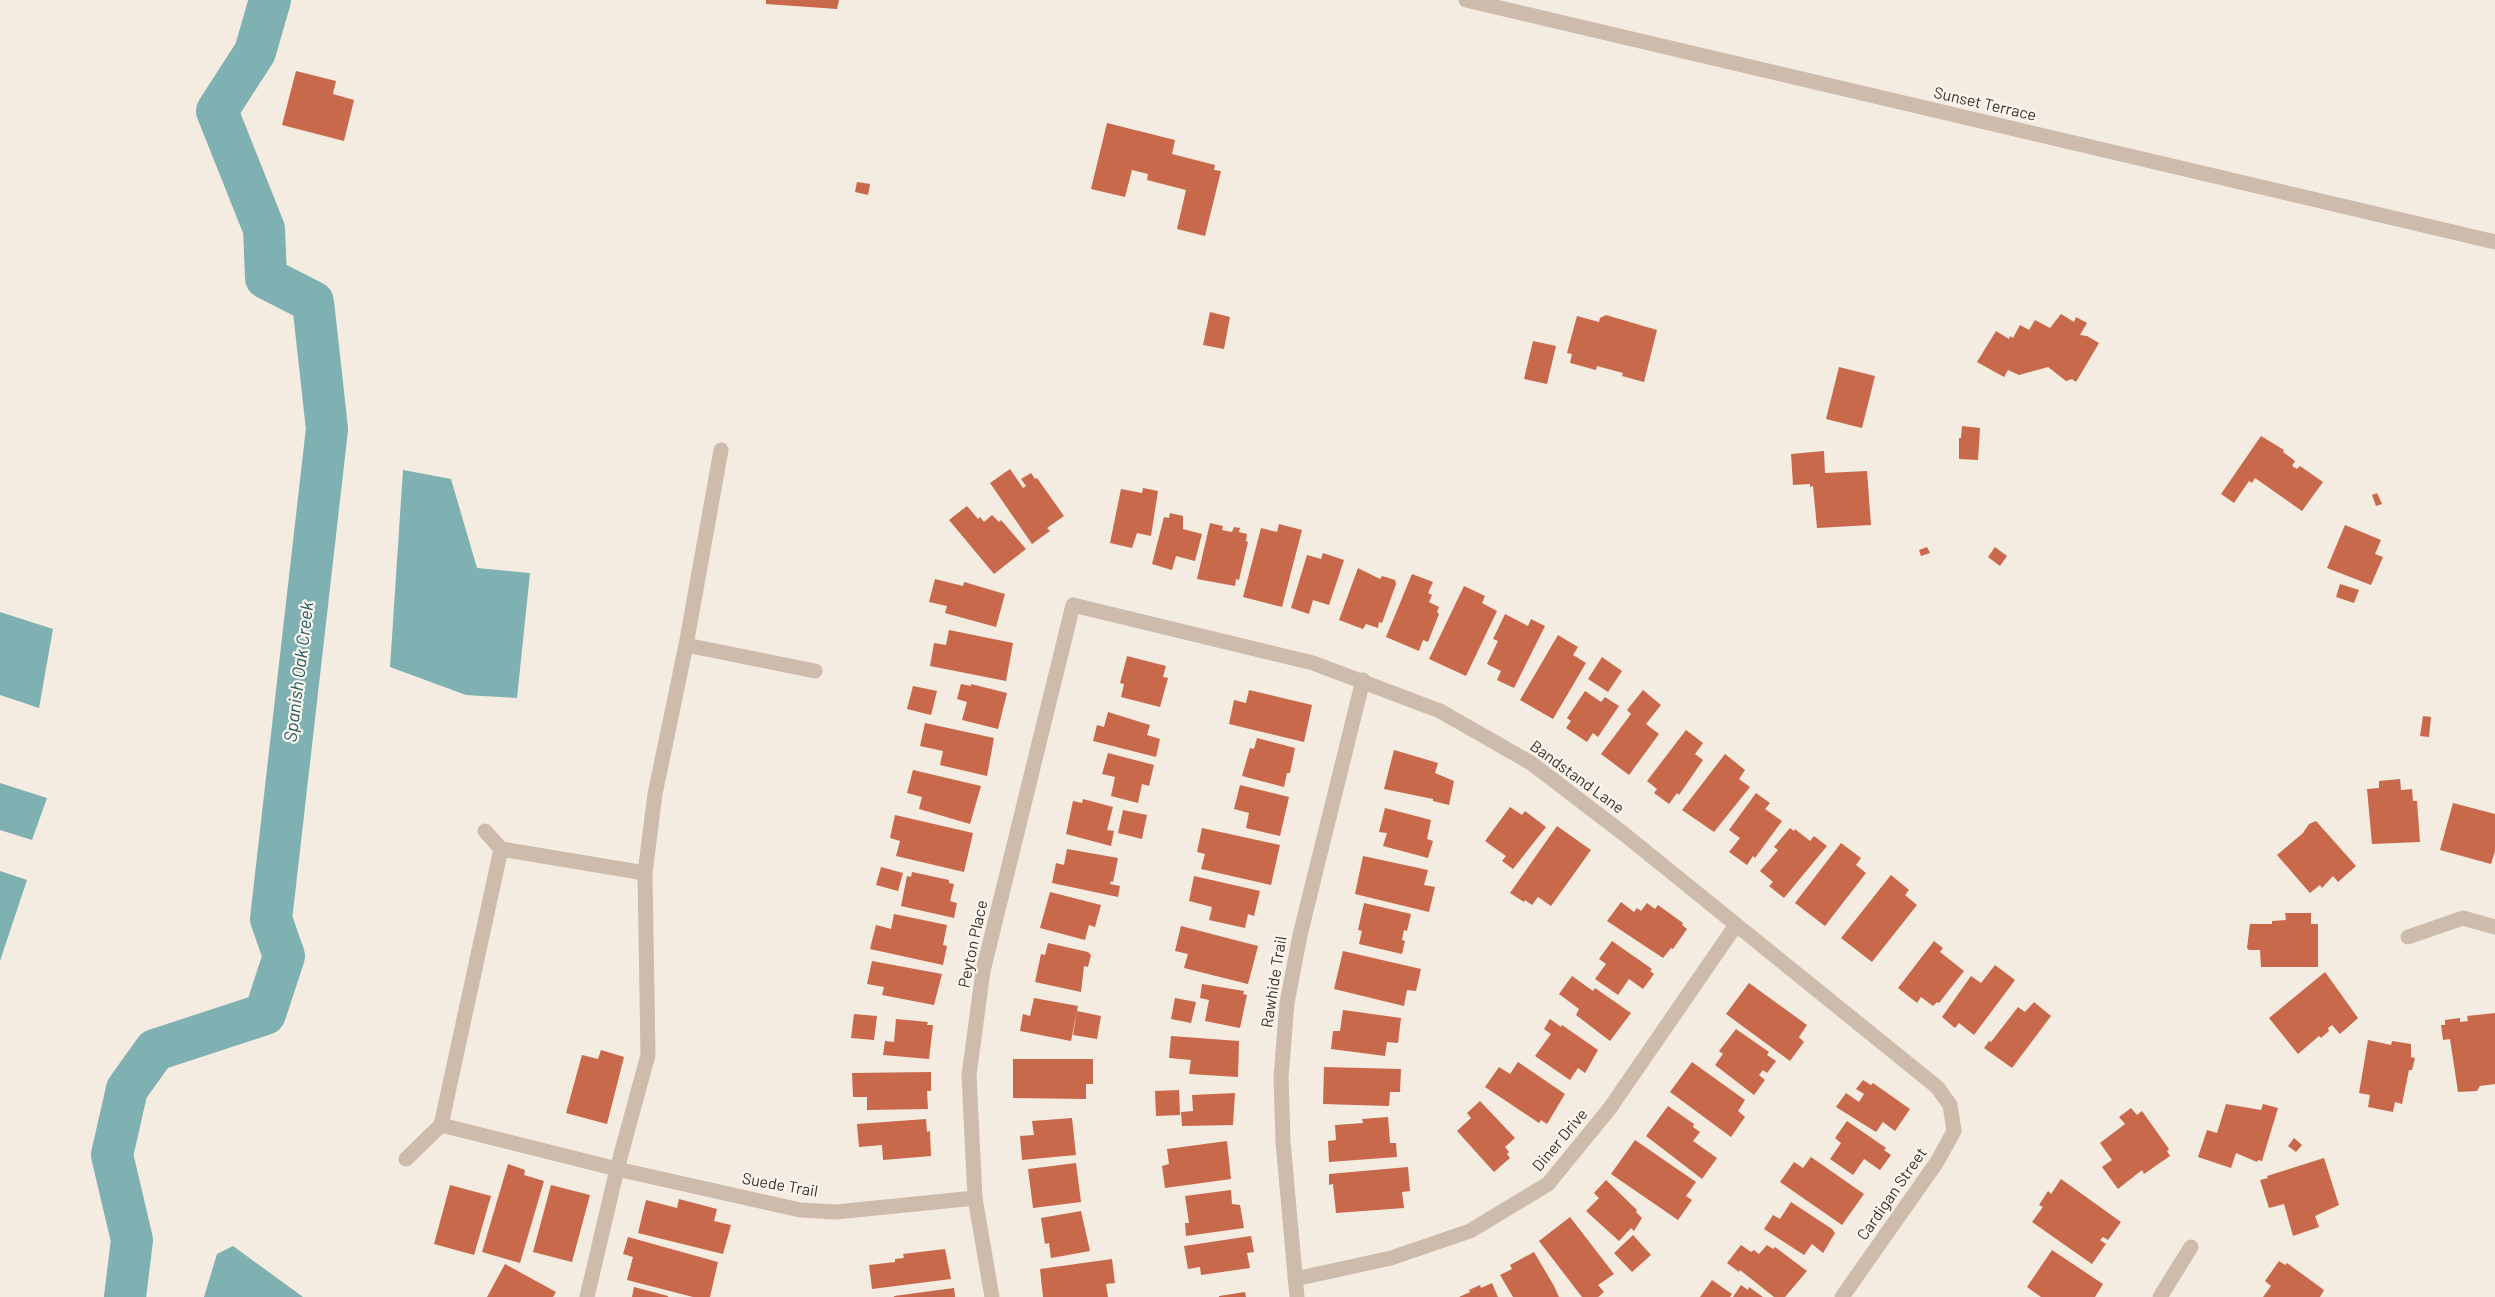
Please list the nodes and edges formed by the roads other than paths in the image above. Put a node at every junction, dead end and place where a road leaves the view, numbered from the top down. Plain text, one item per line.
1 (1466, 0) edge
2 (2495, 242) edge
3 (721, 450) dead end
4 (1074, 605) joint
5 (686, 645) junction
6 (815, 672) dead end
7 (1363, 680) junction
8 (485, 831) dead end
9 (501, 849) junction
10 (645, 873) junction
11 (1736, 925) junction
12 (2495, 927) edge
13 (2408, 937) dead end
14 (1950, 1105) joint
15 (441, 1125) junction
16 (406, 1159) dead end
17 (617, 1169) junction
18 (975, 1198) junction
19 (2191, 1247) dead end
20 (1295, 1279) junction
21 (587, 1297) edge
22 (992, 1297) edge
23 (1297, 1297) edge
24 (1842, 1297) edge
25 (2160, 1297) edge

1 - 2 street, Sunset Terrace
3 - 5 street
4 - 7 street, Bandstand Lane
4 - 18 street, Peyton Place
5 - 6 street
5 - 10 street
7 - 11 street, Bandstand Lane
7 - 20 street, Rawhide Trail
8 - 9 street
9 - 10 street
9 - 15 street
10 - 17 street
11 - 14 street, Bandstand Lane
11 - 20 street, Diner Drive
12 - 13 street
14 - 24 street, Cardigan Street
15 - 16 street
15 - 17 street, Suede Trail
17 - 18 street, Suede Trail
17 - 21 street
18 - 22 street, Peyton Place
19 - 25 street
20 - 23 street, Rawhide Trail

